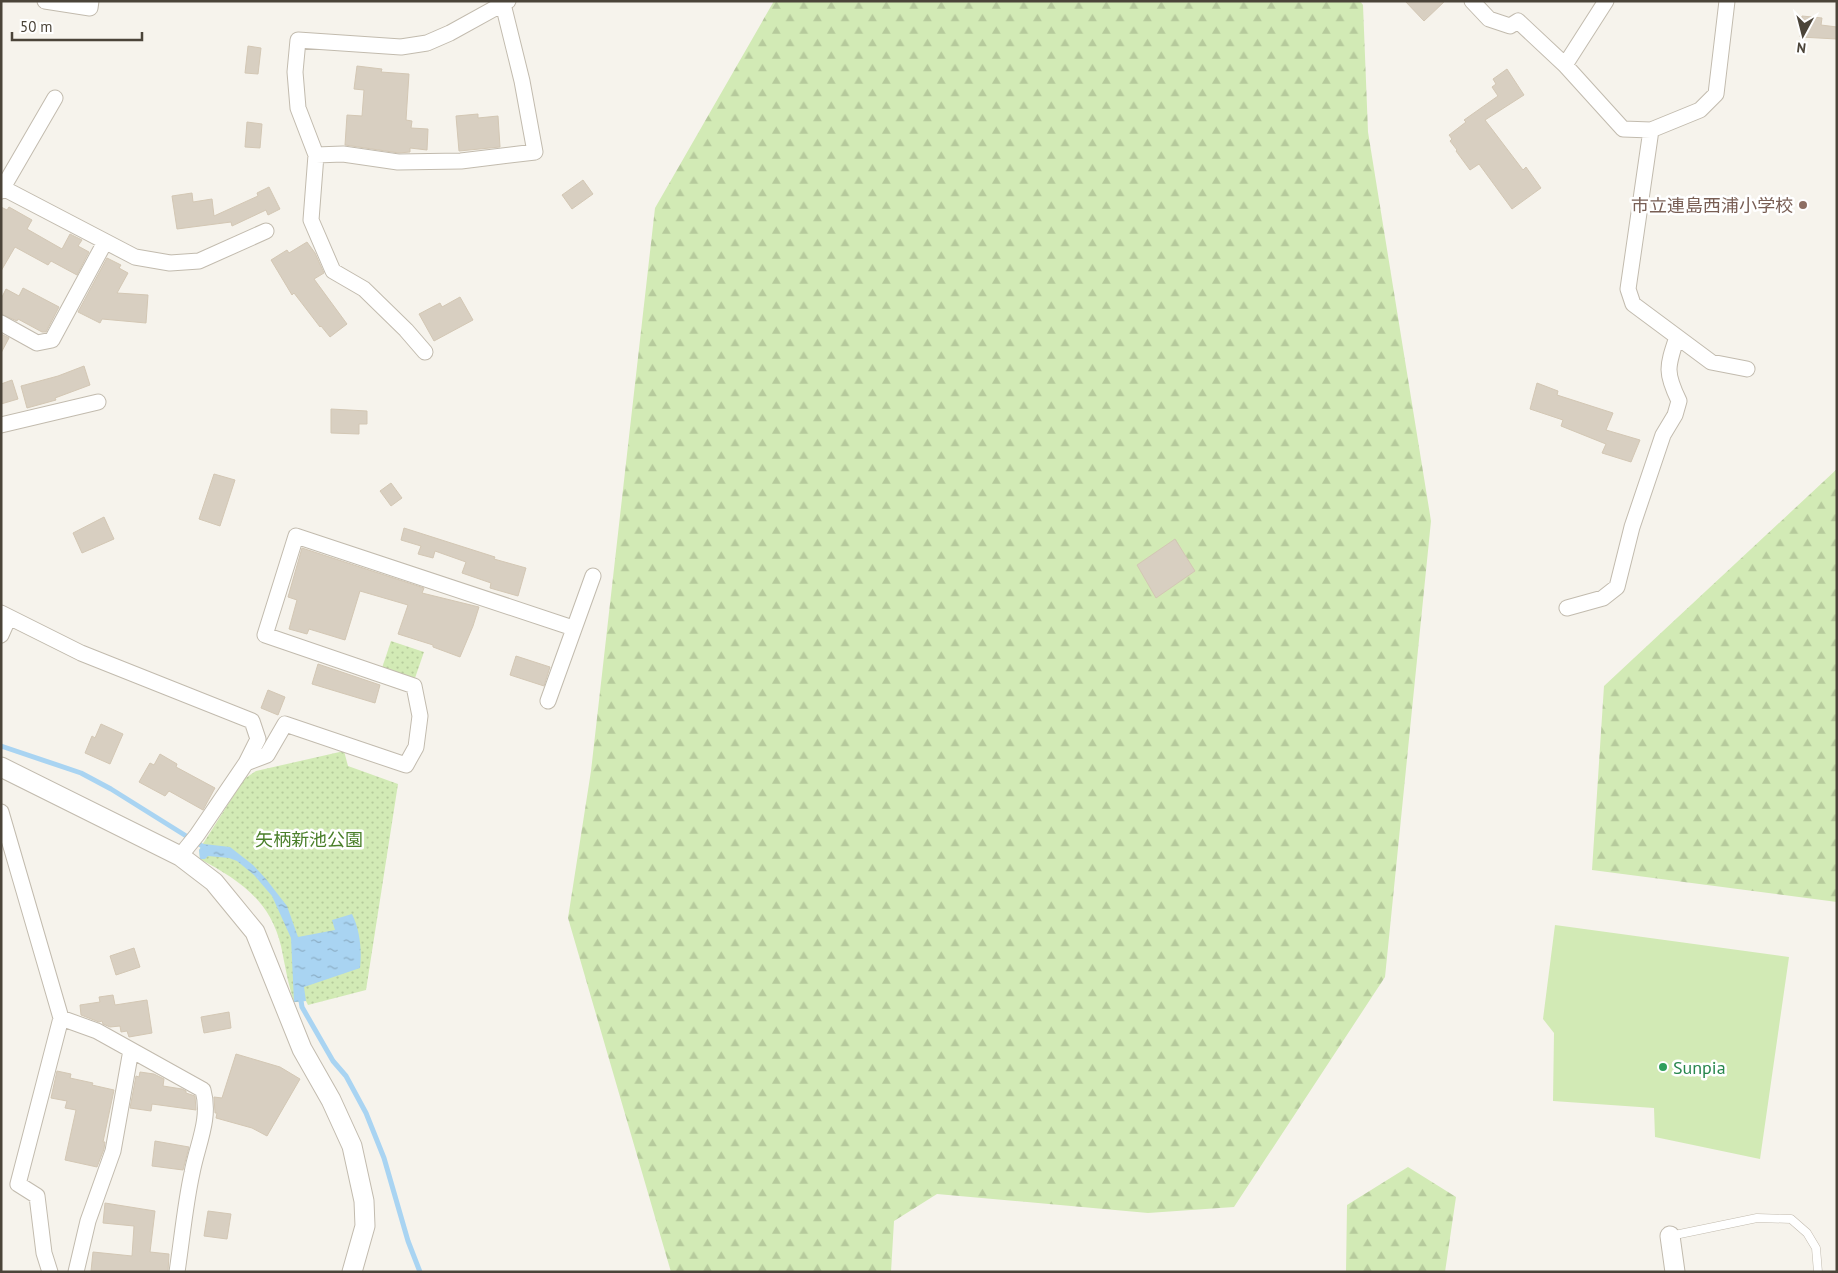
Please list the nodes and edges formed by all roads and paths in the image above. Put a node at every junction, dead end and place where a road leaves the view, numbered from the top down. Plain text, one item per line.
1 (45, 1) edge
2 (91, 1) edge
3 (1472, 1) edge
4 (1606, 1) edge
5 (1727, 1) edge
6 (505, 3) edge
7 (1564, 65) junction
8 (55, 98) dead end
9 (1651, 130) junction
10 (316, 155) junction
11 (2, 189) edge
12 (266, 232) dead end
13 (105, 242) junction
14 (1, 324) edge
15 (1677, 337) junction
16 (425, 352) dead end
17 (1747, 369) dead end
18 (98, 402) dead end
19 (1, 425) edge
20 (593, 576) dead end
21 (1567, 608) dead end
22 (5, 615) edge
23 (574, 628) junction
24 (1, 635) edge
25 (548, 702) dead end
26 (246, 763) junction
27 (1, 767) edge
28 (1, 812) edge
29 (183, 852) junction
30 (61, 1018) junction
31 (131, 1050) junction
32 (1670, 1236) joint
33 (50, 1272) edge
34 (76, 1272) edge
35 (177, 1272) edge
36 (352, 1272) edge
37 (1676, 1272) edge
38 (1818, 1272) edge

1 - 2 street
3 - 7 street
4 - 7 street
5 - 9 street
6 - 10 street
6 - 10 street
7 - 9 street
8 - 11 street
9 - 15 street
10 - 16 street
11 - 13 street
12 - 13 street
13 - 14 street
15 - 17 street
15 - 21 street
18 - 19 street
20 - 23 street
22 - 24 street
22 - 26 street
23 - 25 street
23 - 26 street
26 - 29 street
27 - 29 street
28 - 30 street
29 - 36 street
30 - 31 street
30 - 33 street
31 - 34 street
31 - 35 street
32 - 37 street
32 - 38 lane

